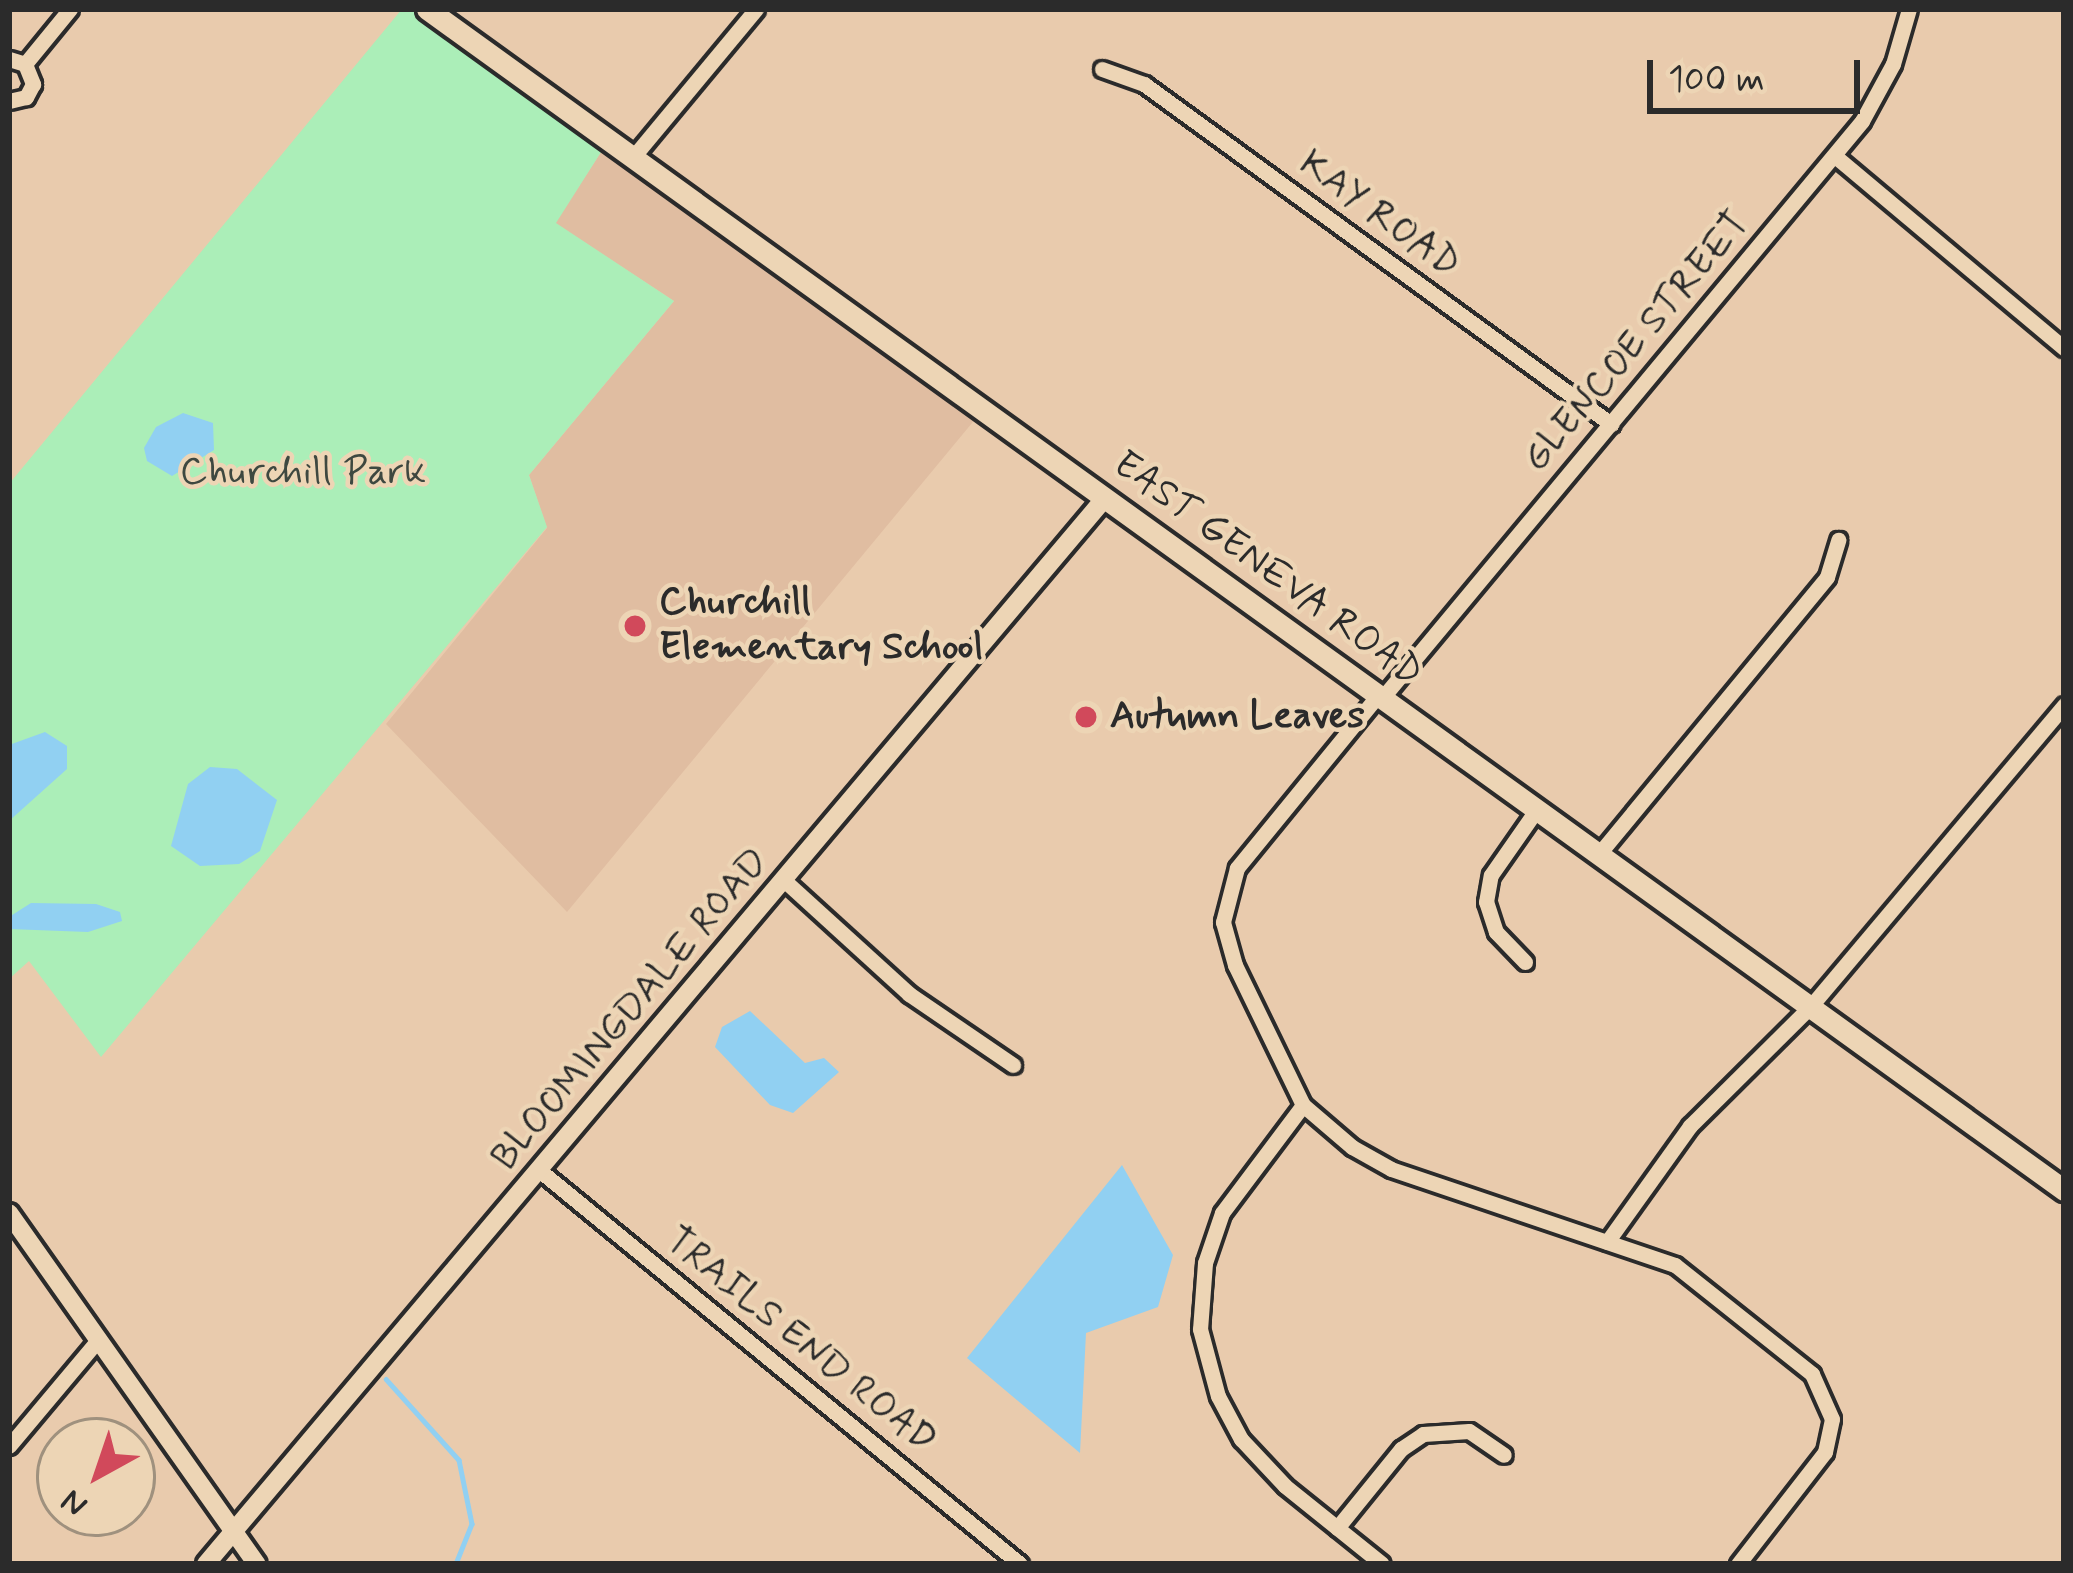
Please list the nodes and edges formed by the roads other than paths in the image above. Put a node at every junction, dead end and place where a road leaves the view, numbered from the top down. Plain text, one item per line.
1 (70, 9) edge
2 (428, 9) edge
3 (756, 9) edge
4 (1909, 9) edge
5 (17, 62) edge
6 (1102, 69) dead end
7 (9, 101) edge
8 (634, 156) junction
9 (1834, 156) junction
10 (2064, 348) edge
11 (1611, 424) junction
12 (1105, 498) junction
13 (1838, 540) dead end
14 (1381, 696) junction
15 (2064, 705) edge
16 (1537, 809) junction
17 (1598, 855) junction
18 (785, 881) junction
19 (1525, 962) dead end
20 (1810, 1007) junction
21 (1013, 1065) dead end
22 (1303, 1105) junction
23 (539, 1170) junction
24 (2064, 1190) edge
25 (9, 1213) edge
26 (1607, 1242) junction
27 (98, 1340) junction
28 (9, 1446) edge
29 (1504, 1455) dead end
30 (1337, 1528) junction
31 (234, 1532) junction
32 (206, 1564) edge
33 (257, 1564) edge
34 (1020, 1564) edge
35 (1382, 1564) edge
36 (1738, 1564) edge

1 - 5 street
2 - 8 main road, EAST GENEVA ROAD
3 - 8 street
4 - 9 street, GLENCOE STREET
5 - 7 street
6 - 11 street, KAY ROAD
8 - 12 main road, EAST GENEVA ROAD
9 - 10 street
9 - 11 street, GLENCOE STREET
11 - 14 street, GLENCOE STREET
12 - 14 main road, EAST GENEVA ROAD
12 - 18 street, BLOOMINGDALE ROAD
13 - 17 street
14 - 16 main road, EAST GENEVA ROAD
14 - 22 street, GLENCOE STREET
15 - 20 street
16 - 17 main road, EAST GENEVA ROAD
16 - 19 street
17 - 20 main road, EAST GENEVA ROAD
18 - 21 street
18 - 23 street, BLOOMINGDALE ROAD
20 - 24 main road, EAST GENEVA ROAD
20 - 26 street
22 - 26 street
22 - 30 street
23 - 31 street, BLOOMINGDALE ROAD
23 - 34 street, TRAILS END ROAD
25 - 27 street
26 - 36 street
27 - 28 street
27 - 31 street
29 - 30 street
30 - 35 street
31 - 32 street, BLOOMINGDALE ROAD
31 - 33 street

